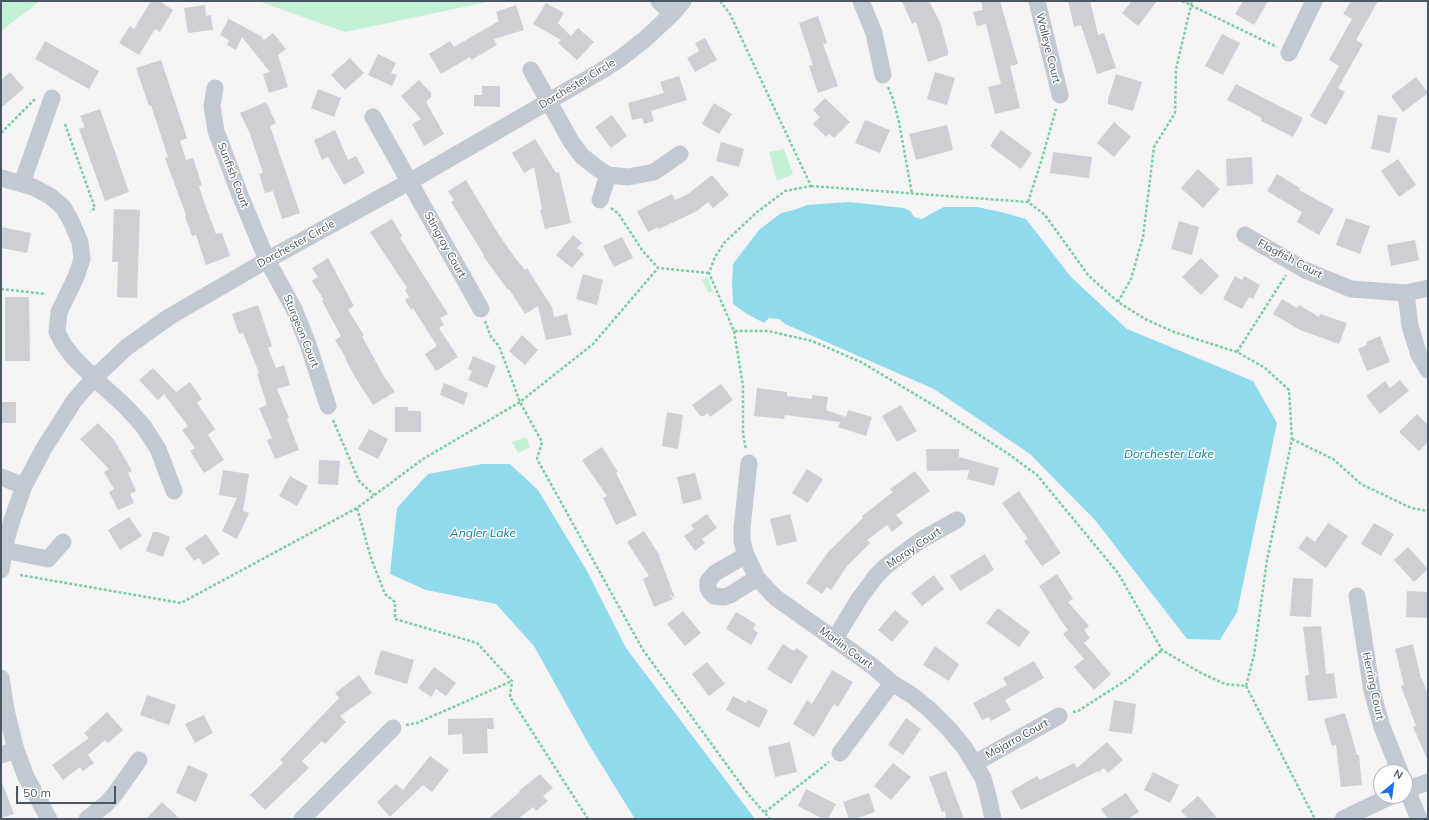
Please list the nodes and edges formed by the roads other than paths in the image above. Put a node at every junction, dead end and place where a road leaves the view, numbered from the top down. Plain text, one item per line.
1 (659, 1) edge
2 (683, 1) edge
3 (861, 1) edge
4 (1036, 1) edge
5 (1314, 1) edge
6 (672, 14) junction
7 (1289, 53) road end
8 (531, 70) dead end
9 (883, 75) road end
10 (215, 88) dead end
11 (1060, 95) road end
12 (46, 96) road end
13 (550, 101) junction
14 (373, 117) dead end
15 (680, 154) dead end
16 (608, 175) junction
17 (1, 178) edge
18 (409, 182) junction
19 (22, 183) junction
20 (600, 200) road end
21 (1245, 235) dead end
22 (267, 260) junction
23 (1428, 288) edge
24 (1406, 293) junction
25 (480, 309) road end
26 (1428, 370) edge
27 (94, 378) junction
28 (328, 406) road end
29 (749, 463) road end
30 (1, 477) edge
31 (24, 486) junction
32 (174, 491) dead end
33 (957, 520) dead end
34 (62, 542) dead end
35 (4, 550) junction
36 (746, 555) junction
37 (1, 570) edge
38 (757, 578) junction
39 (1357, 596) dead end
40 (834, 640) junction
41 (1, 678) edge
42 (892, 683) junction
43 (1059, 716) road end
44 (393, 728) road end
45 (8, 753) edge
46 (840, 753) road end
47 (139, 760) dead end
48 (975, 763) junction
49 (1397, 764) edge
50 (1428, 782) edge
51 (1413, 786) edge
52 (1374, 804) edge
53 (1413, 804) edge
54 (49, 819) edge
55 (87, 819) edge
56 (302, 819) edge
57 (993, 819) edge
58 (1343, 819) edge
59 (1419, 819) edge

1 - 6 street
2 - 6 street, Dorchester Circle
3 - 9 street
4 - 11 street, Walleye Court
5 - 7 street
6 - 13 street, Dorchester Circle
8 - 13 street
10 - 22 street, Sunfish Court
12 - 19 street
13 - 16 street
13 - 18 street, Dorchester Circle
14 - 18 street, Stingray Court
15 - 16 street
16 - 20 street
17 - 19 street
18 - 22 street, Dorchester Circle
18 - 25 street, Stingray Court
19 - 27 street
21 - 24 street, Flagfish Court
22 - 27 street, Dorchester Circle
22 - 28 street, Sturgeon Court
23 - 24 street, Flagfish Court
24 - 26 street
27 - 31 street, Dorchester Circle
27 - 32 street
29 - 36 street, Marlin Court
30 - 31 street
31 - 35 street, Dorchester Circle
33 - 40 street, Moray Court
34 - 35 street
35 - 37 street, Dorchester Circle
36 - 38 street, Marlin Court
36 - 38 street
38 - 40 street, Marlin Court
39 - 49 street, Herring Court
40 - 42 street, Marlin Court
41 - 45 street
42 - 46 street
42 - 48 street, Marlin Court
43 - 48 street, Mojarro Court
44 - 56 street
45 - 54 street
47 - 55 street
48 - 57 street, Marlin Court
50 - 51 street
52 - 58 street
53 - 59 street

